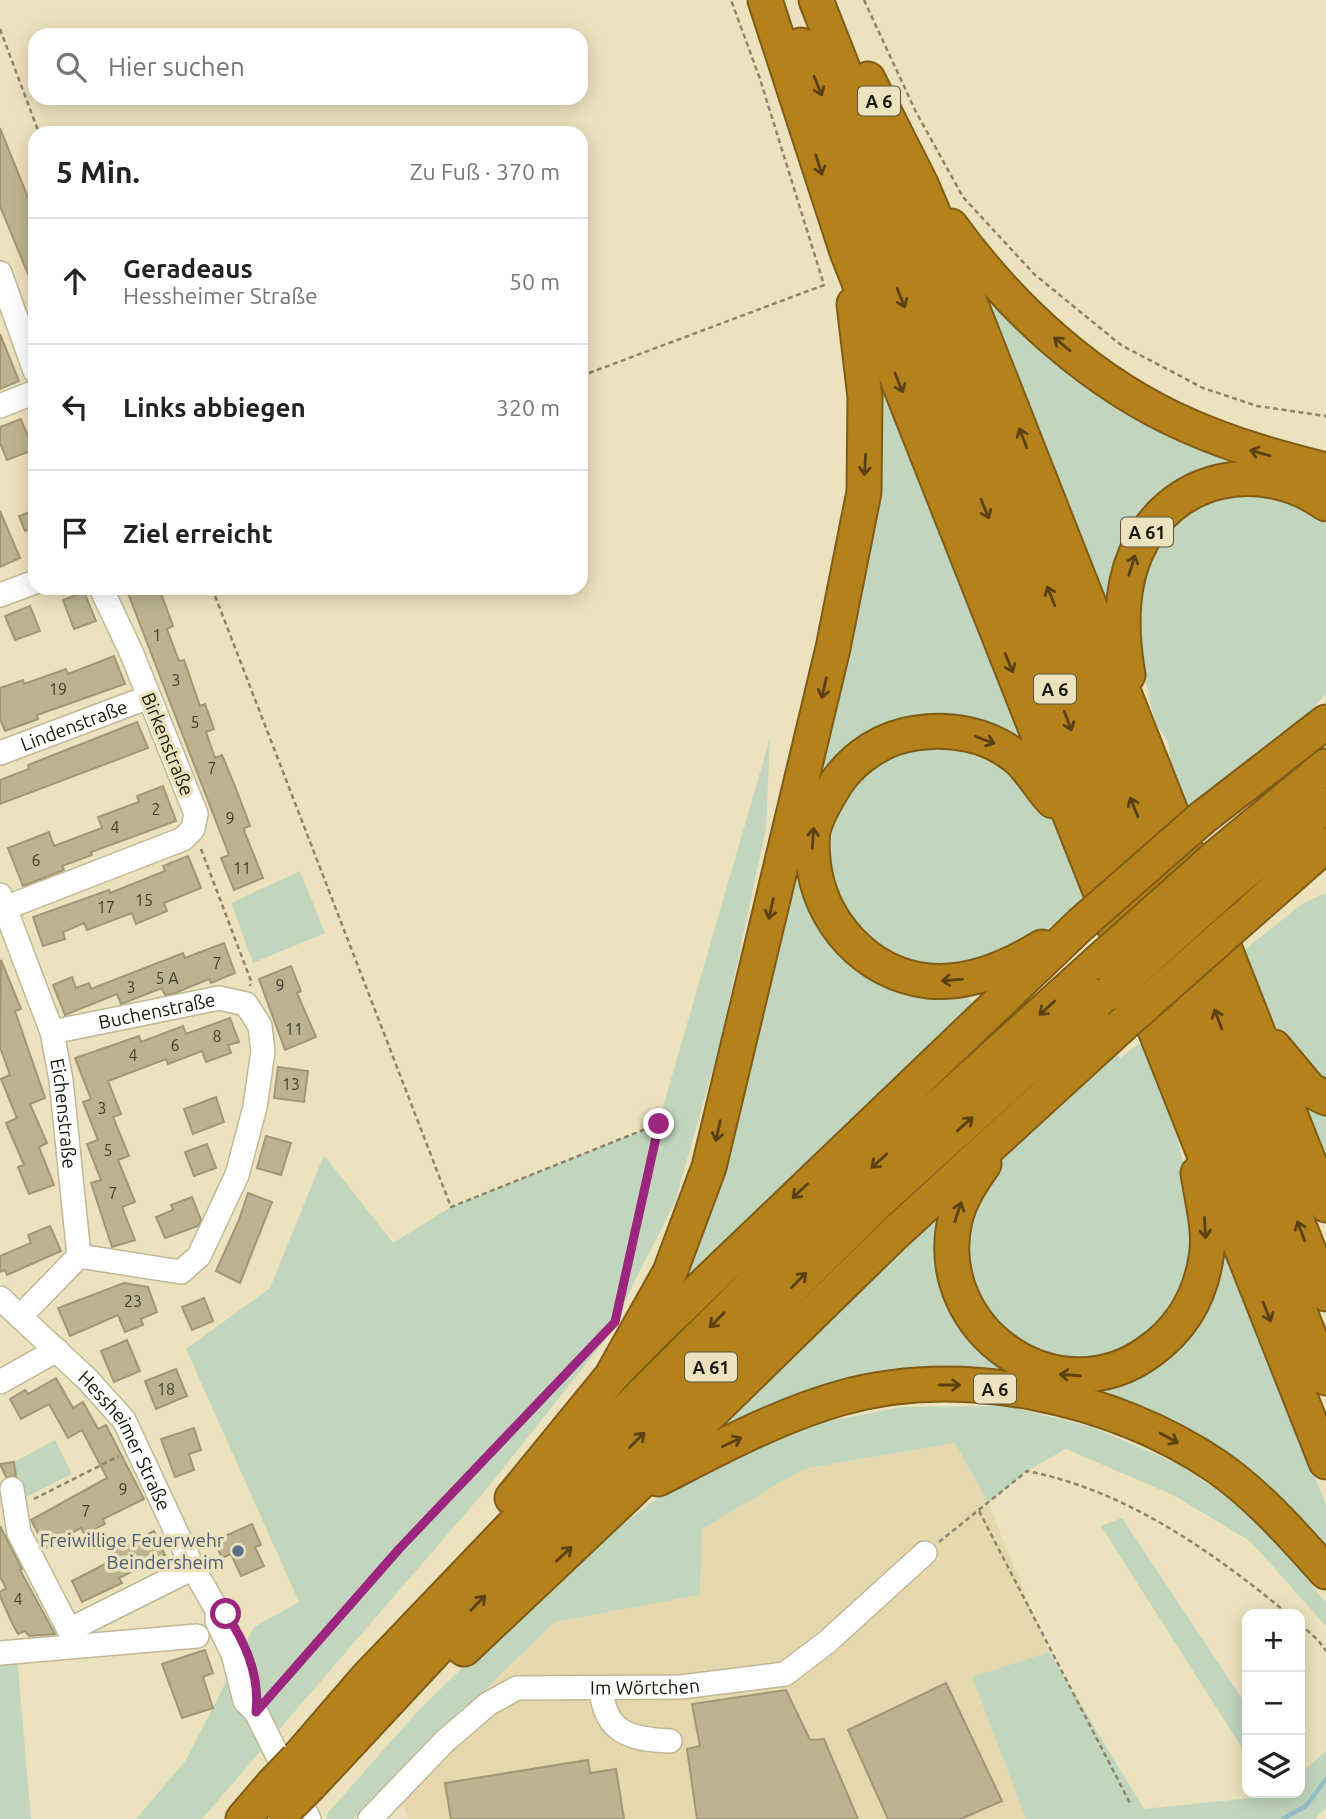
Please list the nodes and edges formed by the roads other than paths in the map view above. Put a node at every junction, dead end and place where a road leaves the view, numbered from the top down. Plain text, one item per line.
1 (765, 0) edge
2 (784, 0) edge
3 (816, 0) edge
4 (825, 0) edge
5 (920, 184) junction
6 (847, 252) junction
7 (0, 273) edge
8 (28, 351) edge
9 (28, 395) edge
10 (0, 406) edge
11 (1326, 470) edge
12 (1326, 504) edge
13 (28, 585) edge
14 (0, 595) edge
15 (104, 595) edge
16 (149, 697) junction
17 (1319, 725) edge
18 (1137, 730) junction
19 (0, 753) edge
20 (1326, 766) edge
21 (1326, 805) edge
22 (1070, 817) junction
23 (1326, 845) edge
24 (1223, 870) junction
25 (1326, 876) edge
26 (3, 902) edge
27 (1245, 916) junction
28 (1081, 924) junction
29 (1103, 977) junction
30 (1249, 1014) junction
31 (52, 1032) junction
32 (1326, 1098) edge
33 (1187, 1112) junction
34 (1009, 1126) junction
35 (1326, 1205) edge
36 (79, 1256) junction
37 (1326, 1294) edge
38 (0, 1298) edge
39 (20, 1317) junction
40 (57, 1350) junction
41 (611, 1377) junction
42 (1326, 1378) edge
43 (0, 1382) edge
44 (1326, 1462) edge
45 (628, 1495) junction
46 (14, 1499) road end
47 (925, 1553) road end
48 (193, 1568) junction
49 (1326, 1572) edge
50 (78, 1635) junction
51 (197, 1636) dead end
52 (0, 1653) edge
53 (366, 1679) junction
54 (601, 1689) junction
55 (670, 1741) dead end
56 (332, 1760) junction
57 (303, 1772) junction
58 (286, 1808) edge
59 (243, 1819) edge
60 (370, 1819) edge

1 -> 6 highway
2 -> 42 highway, A 6
37 -> 3 highway, A 6
4 - 5 highway, A 6
11 -> 5 highway, A 6
18 -> 5 highway, A 6
6 -> 22 highway
6 -> 41 highway, A 61
7 - 8 street
9 - 10 street
18 -> 12 highway, A 61
13 - 14 street
15 - 16 street, Birkenstraße
16 - 19 street, Lindenstraße
16 - 26 street, Birkenstraße
17 - 28 highway, bridge
18 - 30 highway
20 - 24 highway, A 61
21 - 24 highway, A 61
28 -> 22 highway
22 - 33 highway
23 - 27 highway
24 - 29 highway, A 61, bridge
25 - 27 highway
26 - 31 street, Eichenstraße
27 - 34 highway, bridge
28 -> 41 highway, A 61
29 -> 53 highway, A 61
56 -> 29 highway, A 61
30 - 32 highway
30 - 35 highway
31 - 36 street, Eichenstraße
31 - 36 street, Buchenstraße
33 -> 34 highway
33 -> 44 highway
34 - 45 highway
36 - 39 street
38 - 39 street, Hessheimer Straße
39 - 40 street, Hessheimer Straße
40 - 43 street
40 - 48 street, Hessheimer Straße
41 - 53 highway, A 61
45 -> 49 highway, A 6
56 -> 45 highway
46 - 50 street
47 - 54 street, Im Wörtchen
48 - 50 street
48 - 58 street, Hessheimer Straße
50 - 51 street
50 - 52 street
53 - 57 highway, A 61
54 - 55 street
54 - 60 street, Im Wörtchen
56 - 57 highway, A 61
57 - 58 highway, A 61, bridge
58 - 59 highway, A 61

